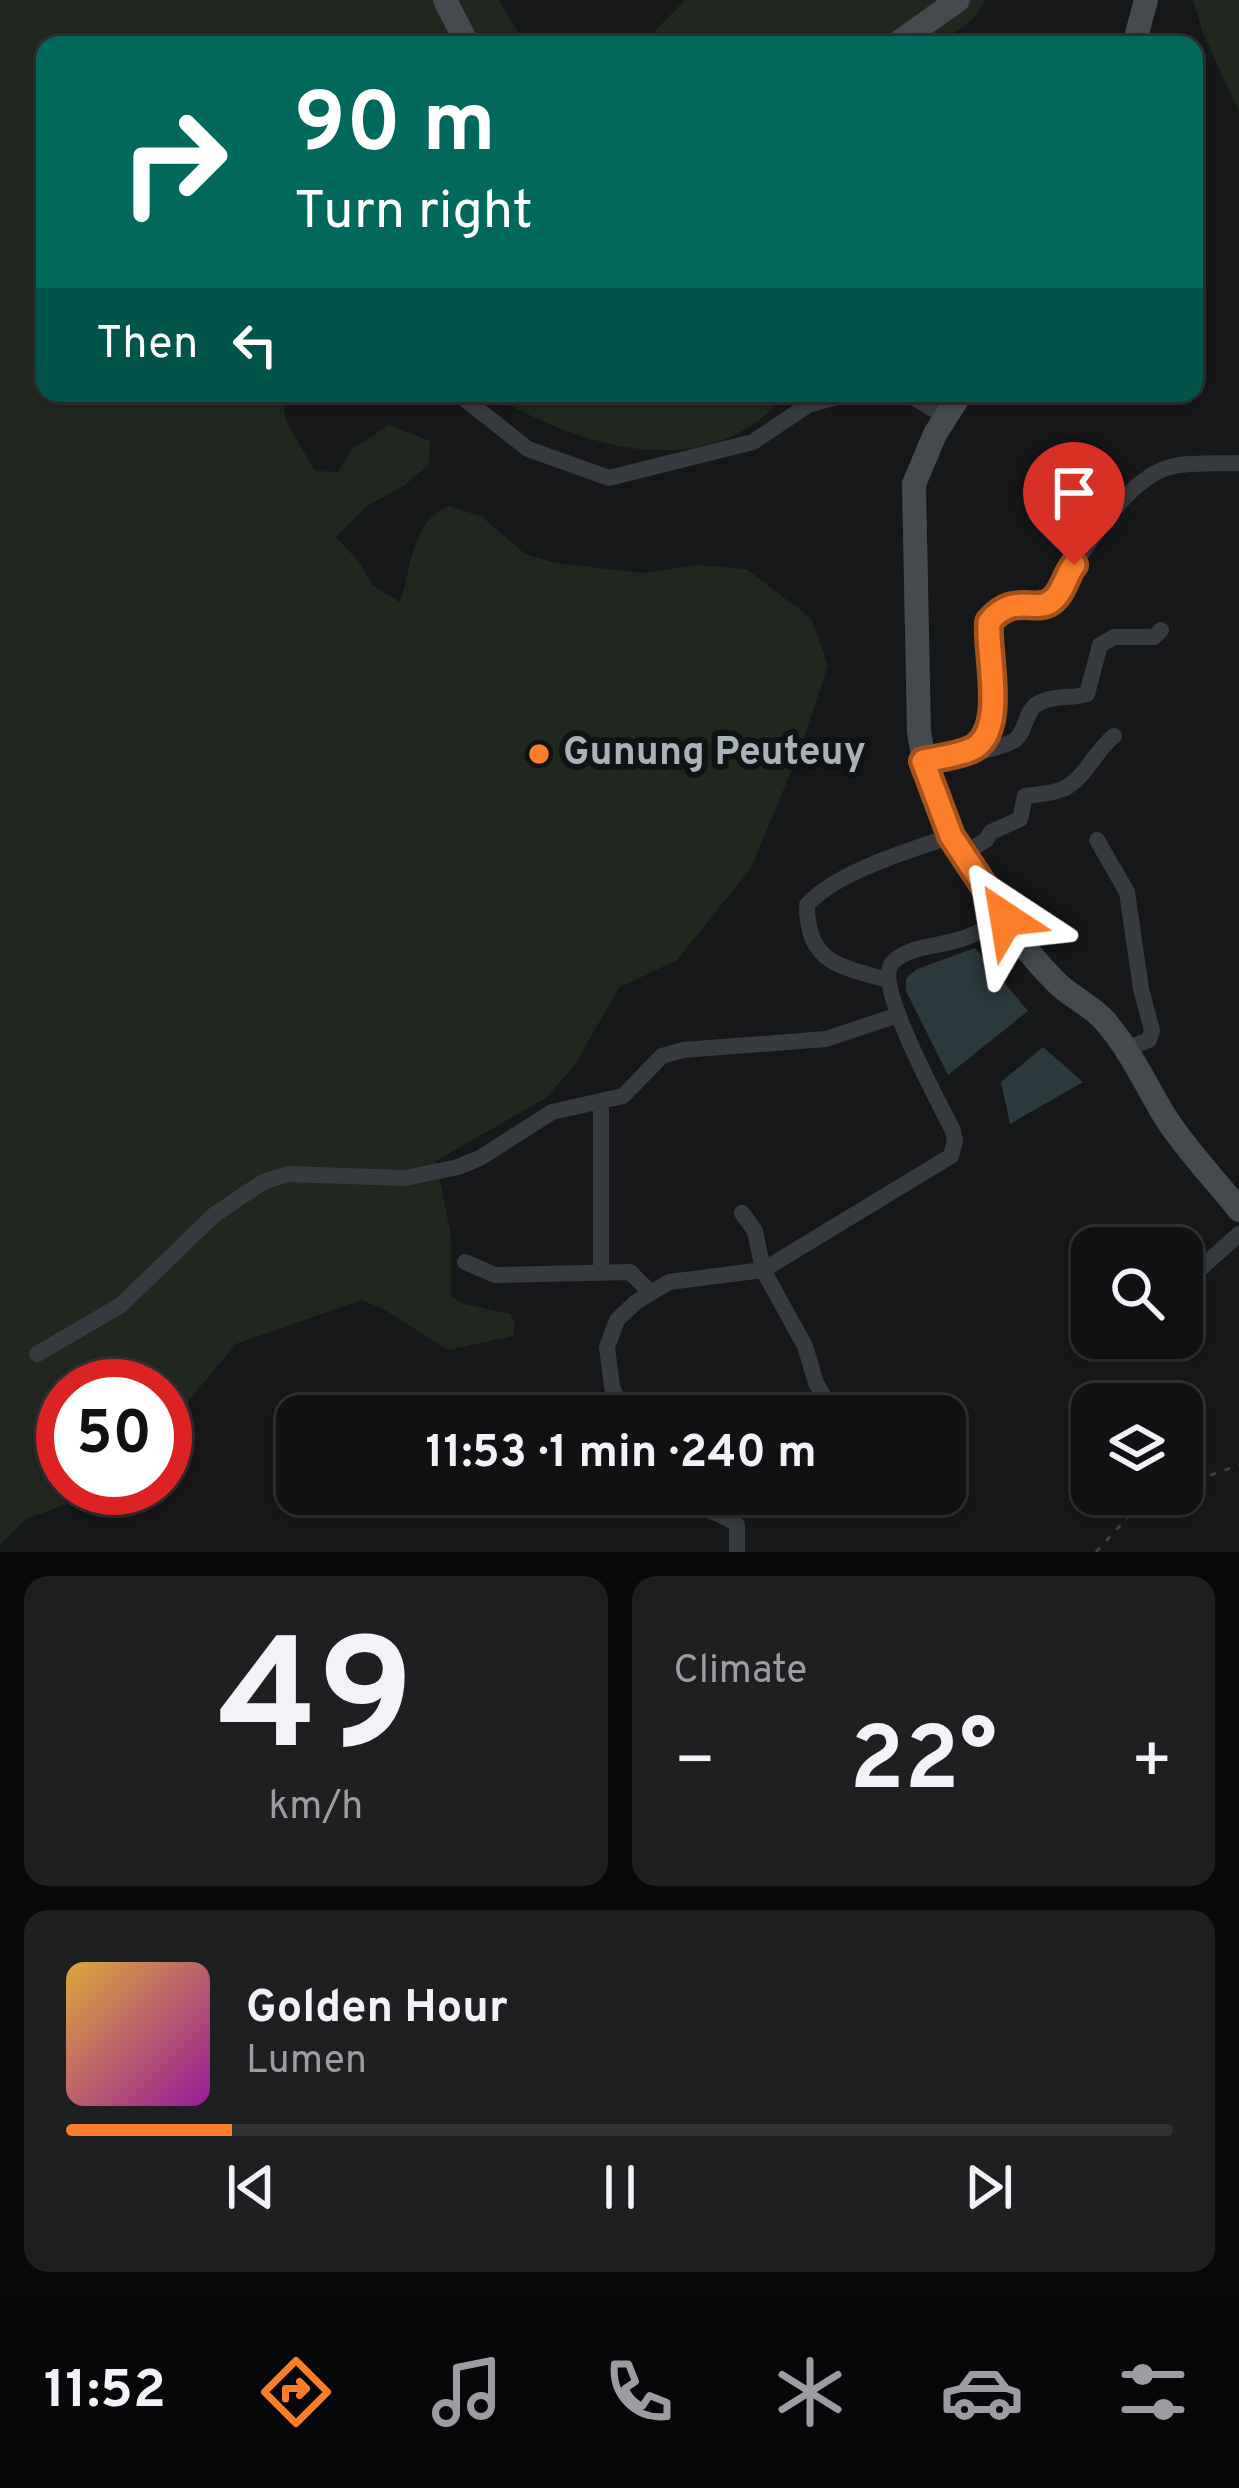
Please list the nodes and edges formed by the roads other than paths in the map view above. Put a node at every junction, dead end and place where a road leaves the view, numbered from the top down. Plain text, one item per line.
1 (445, 0) edge
2 (958, 0) edge
3 (1146, 0) edge
4 (463, 36) edge
5 (908, 36) edge
6 (1137, 36) edge
7 (469, 402) edge
8 (818, 402) edge
9 (921, 402) edge
10 (955, 402) edge
11 (946, 417) junction
12 (1239, 464) edge
13 (1161, 630) dead end
14 (1114, 736) dead end
15 (975, 749) junction
16 (923, 761) junction
17 (1097, 840) dead end
18 (957, 845) junction
19 (1006, 919) junction
20 (887, 980) junction
21 (898, 1015) junction
22 (1126, 1049) junction
23 (602, 1102) junction
24 (1239, 1210) edge
25 (742, 1213) dead end
26 (1239, 1234) edge
27 (465, 1262) dead end
28 (1203, 1266) edge
29 (763, 1270) junction
30 (601, 1272) junction
31 (650, 1292) junction
32 (37, 1354) dead end
33 (616, 1395) edge
34 (823, 1395) edge
35 (721, 1515) edge
36 (737, 1552) edge

1 - 4 main road
2 - 5 main road
3 - 6 main road
7 - 8 street
9 - 11 street
10 - 11 main road
11 - 16 main road
12 - 15 street
13 - 15 street
14 - 18 street
15 - 16 street
16 - 18 main road
17 - 22 street
18 - 19 main road
18 - 20 street
19 - 20 street
19 - 22 main road
20 - 21 street
21 - 23 street
21 - 29 street
22 - 24 main road
23 - 30 street
23 - 32 street
25 - 29 street
26 - 28 street
27 - 30 street
29 - 31 street
29 - 34 street
30 - 31 street
31 - 33 street
35 - 36 street

